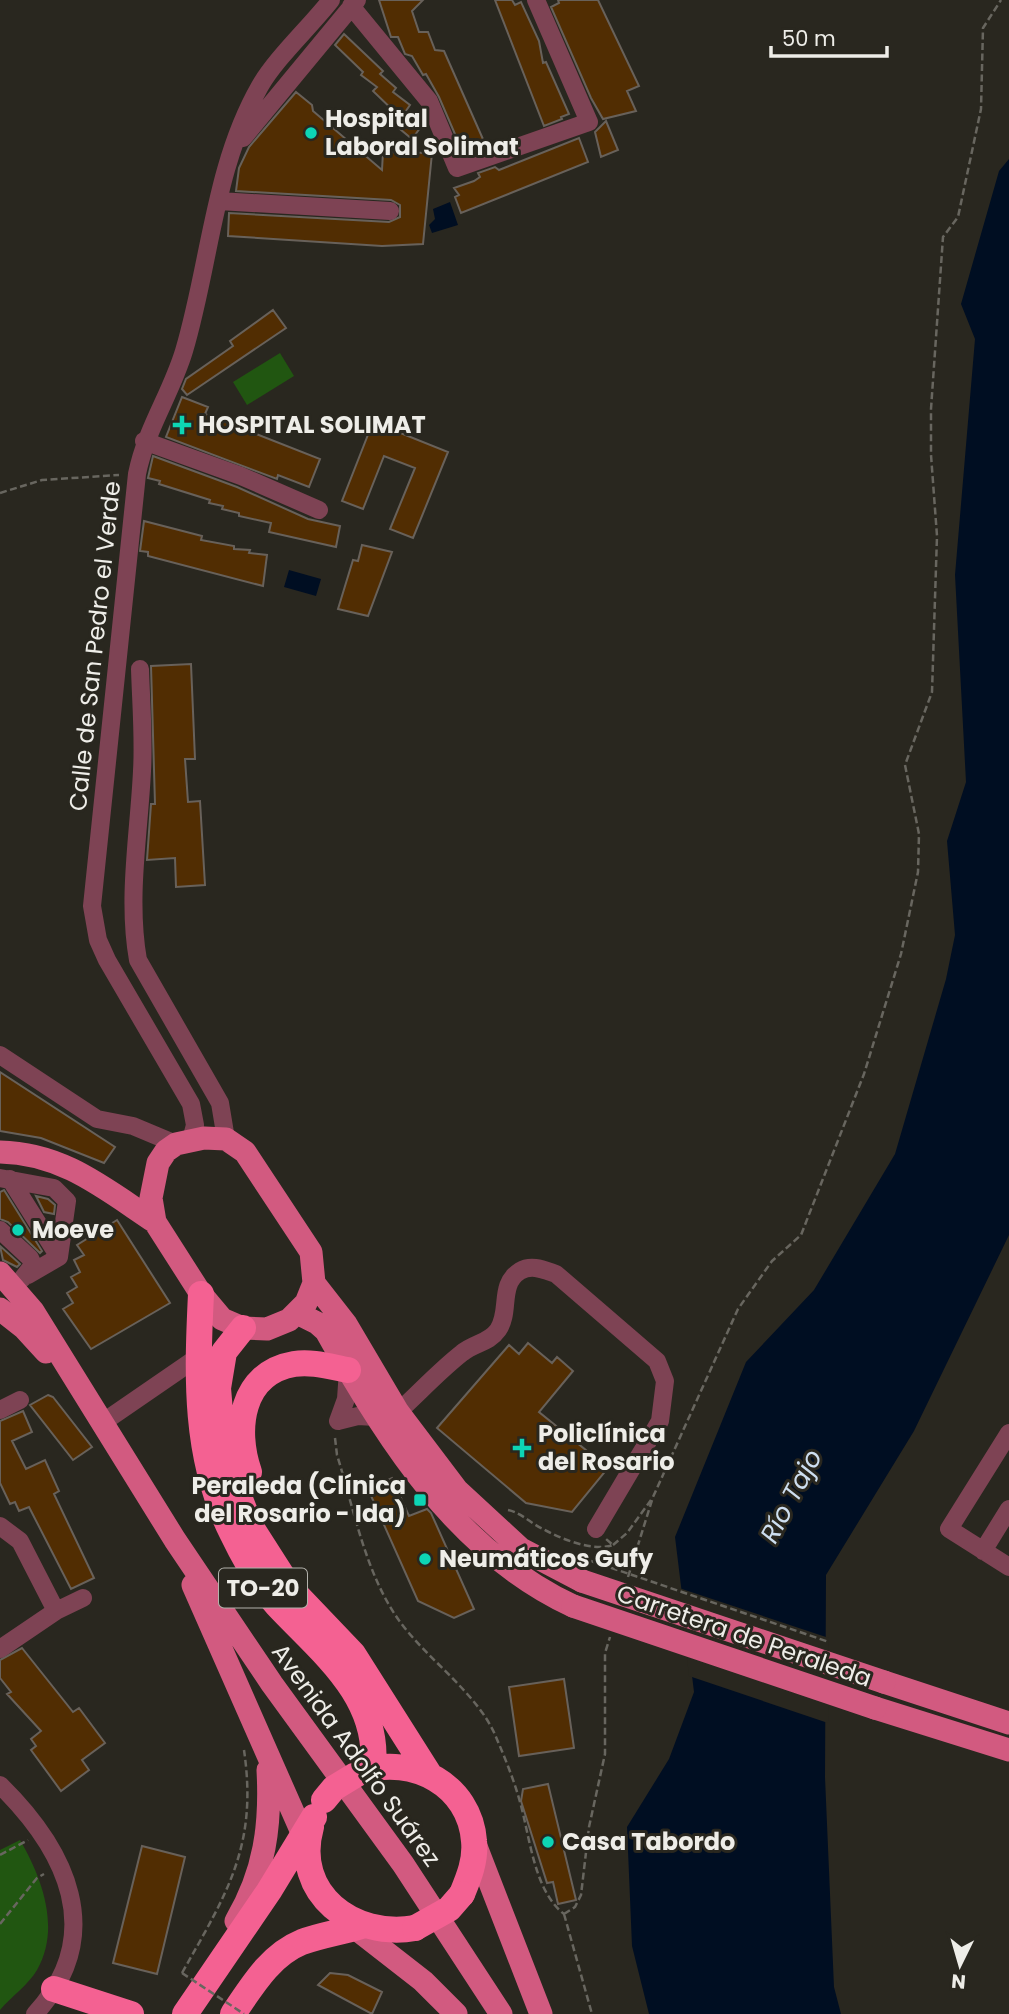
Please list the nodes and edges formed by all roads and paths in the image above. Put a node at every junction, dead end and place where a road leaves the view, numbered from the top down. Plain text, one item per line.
1 (331, 0) edge
2 (536, 0) edge
3 (1001, 0) edge
4 (354, 3) edge
5 (235, 145) junction
6 (219, 201) junction
7 (390, 211) dead end
8 (144, 441) junction
9 (136, 474) junction
10 (0, 493) edge
11 (319, 510) dead end
12 (140, 668) dead end
13 (0, 1055) edge
14 (226, 1139) junction
15 (183, 1142) junction
16 (0, 1152) edge
17 (5, 1178) edge
18 (152, 1186) junction
19 (107, 1189) junction
20 (155, 1222) junction
21 (0, 1230) edge
22 (59, 1257) junction
23 (10, 1280) edge
24 (314, 1283) junction
25 (201, 1294) junction
26 (0, 1309) edge
27 (297, 1313) junction
28 (243, 1328) junction
29 (198, 1357) junction
30 (348, 1370) junction
31 (77, 1385) junction
32 (20, 1400) dead end
33 (0, 1410) edge
34 (398, 1412) junction
35 (375, 1417) junction
36 (338, 1421) junction
37 (102, 1423) junction
38 (1009, 1433) edge
39 (653, 1497) junction
40 (1009, 1509) edge
41 (508, 1518) dead end
42 (0, 1526) edge
43 (596, 1529) joint
44 (175, 1540) junction
45 (613, 1545) junction
46 (983, 1551) junction
47 (1009, 1567) edge
48 (586, 1571) junction
49 (627, 1580) dead end
50 (83, 1598) dead end
51 (308, 1608) junction
52 (56, 1611) junction
53 (612, 1629) dead end
54 (839, 1645) dead end
55 (0, 1649) edge
56 (1009, 1723) edge
57 (244, 1748) dead end
58 (1009, 1750) edge
59 (268, 1756) junction
60 (367, 1769) junction
61 (429, 1774) junction
62 (0, 1785) edge
63 (312, 1825) junction
64 (43, 1832) junction
65 (475, 1843) junction
66 (0, 1855) edge
67 (62, 1866) junction
68 (564, 1914) junction
69 (0, 1924) edge
70 (355, 1924) junction
71 (423, 1982) junction
72 (54, 1989) junction
73 (35, 2014) edge
74 (131, 2014) edge
75 (184, 2014) edge
76 (233, 2014) edge
77 (244, 2014) edge
78 (441, 2014) edge
79 (456, 2014) edge
80 (501, 2014) edge
81 (541, 2014) edge
82 (592, 2014) edge

1 - 5 street, Calle de San Pedro el Verde
2 - 4 street
3 - 39 path
4 - 5 street, Calle de San Pedro el Verde
5 - 6 street, Calle de San Pedro el Verde
6 - 7 street
6 - 8 street, Calle de San Pedro el Verde
8 - 9 street, Calle de San Pedro el Verde
8 - 11 street
9 - 10 path
9 - 15 street, Calle de San Pedro el Verde
12 - 14 street
13 - 15 street
14 - 15 main road
14 - 24 main road
15 - 18 main road
16 - 19 main road
17 - 22 street
17 - 22 street
18 - 19 main road
18 - 20 main road
19 - 20 main road
20 - 25 main road
21 - 23 street
22 - 23 street
23 - 31 main road, Avenida Adolfo Suárez
24 - 27 main road
24 - 34 main road, Carretera de Peraleda
25 - 28 main road
25 - 29 highway, TO-20
26 - 31 main road, Avenida Adolfo Suárez
27 - 28 main road
27 - 30 main road, Carretera de Peraleda
28 - 51 highway, TO-20
29 - 37 street
29 - 60 highway, TO-20
30 - 35 main road, Carretera de Peraleda
30 - 36 street
30 - 51 highway
31 - 37 main road, Avenida Adolfo Suárez
32 - 33 street
34 - 43 street
34 - 48 main road, Carretera de Peraleda
35 - 36 street
35 - 58 main road, Carretera de Peraleda, bridge
36 - 68 path
37 - 44 main road, Avenida Adolfo Suárez
38 - 46 street
39 - 45 path
39 - 49 path
40 - 46 street
41 - 45 path
42 - 52 street
43 - 45 path
44 - 59 main road
44 - 80 main road, Avenida Adolfo Suárez
46 - 47 street
48 - 54 path, bridge
48 - 56 main road, Carretera de Peraleda, bridge
50 - 52 street
51 - 61 highway, TO-20
52 - 55 street
53 - 68 path
57 - 77 path, bridge
59 - 63 main road
59 - 75 main road
60 - 61 highway, TO-20
60 - 63 highway, bridge
61 - 65 highway, TO-20
62 - 64 street
63 - 70 highway
63 - 75 highway
64 - 66 path
64 - 67 street
65 - 70 highway, TO-20, bridge
65 - 81 main road
67 - 69 path
67 - 72 street
68 - 82 path
70 - 71 main road
70 - 76 highway, TO-20
71 - 78 street
71 - 79 main road
72 - 73 street
72 - 74 highway

